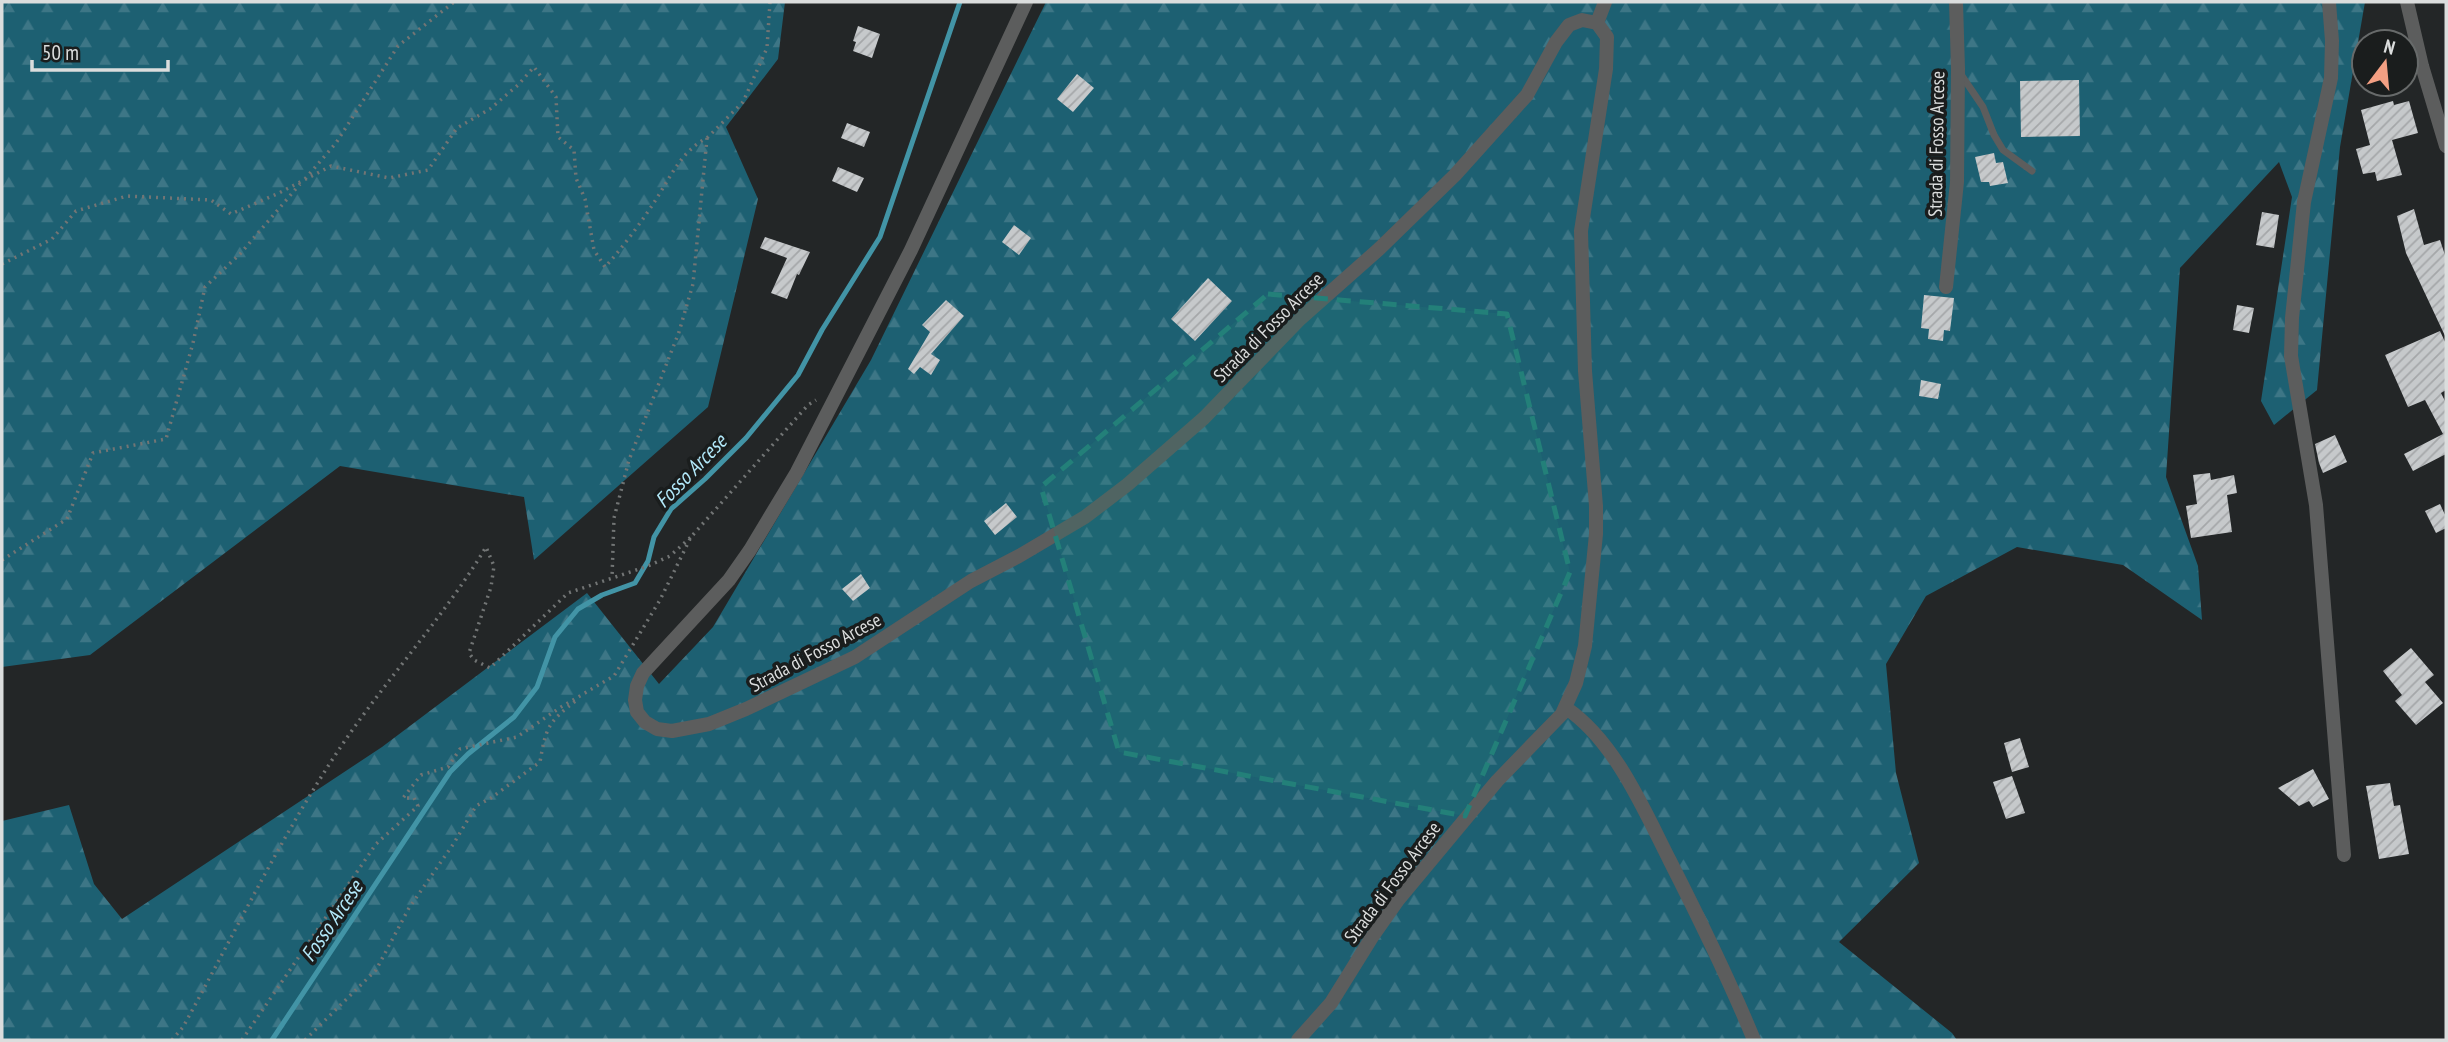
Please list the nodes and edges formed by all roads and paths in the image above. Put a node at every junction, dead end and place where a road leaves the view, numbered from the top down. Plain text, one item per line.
1 (454, 2) edge
2 (770, 2) edge
3 (1026, 2) edge
4 (1605, 2) edge
5 (1956, 2) edge
6 (2329, 2) edge
7 (2407, 2) edge
8 (1597, 23) junction
9 (1958, 69) junction
10 (707, 138) junction
11 (2446, 146) edge
12 (2032, 171) dead end
13 (303, 180) junction
14 (2, 264) edge
15 (1946, 287) dead end
16 (841, 385) junction
17 (691, 537) junction
18 (2, 560) edge
19 (612, 578) junction
20 (590, 690) junction
21 (1566, 708) junction
22 (2344, 855) dead end
23 (172, 1040) edge
24 (242, 1040) edge
25 (305, 1040) edge
26 (1298, 1040) edge
27 (1754, 1040) edge

1 - 13 path
2 - 10 path
3 - 16 street, Strada di Fosso Arcese
4 - 8 street
5 - 9 street, Strada di Fosso Arcese
6 - 22 street
7 - 11 street
8 - 16 street, Strada di Fosso Arcese
8 - 21 street, Strada di Fosso Arcese
9 - 12 lane
9 - 15 street, Strada di Fosso Arcese
10 - 13 path
10 - 19 path
13 - 14 path
13 - 18 path
16 - 17 path
17 - 19 path
17 - 20 path
19 - 23 path
20 - 24 path
20 - 25 path
21 - 26 street, Strada di Fosso Arcese
21 - 27 street

